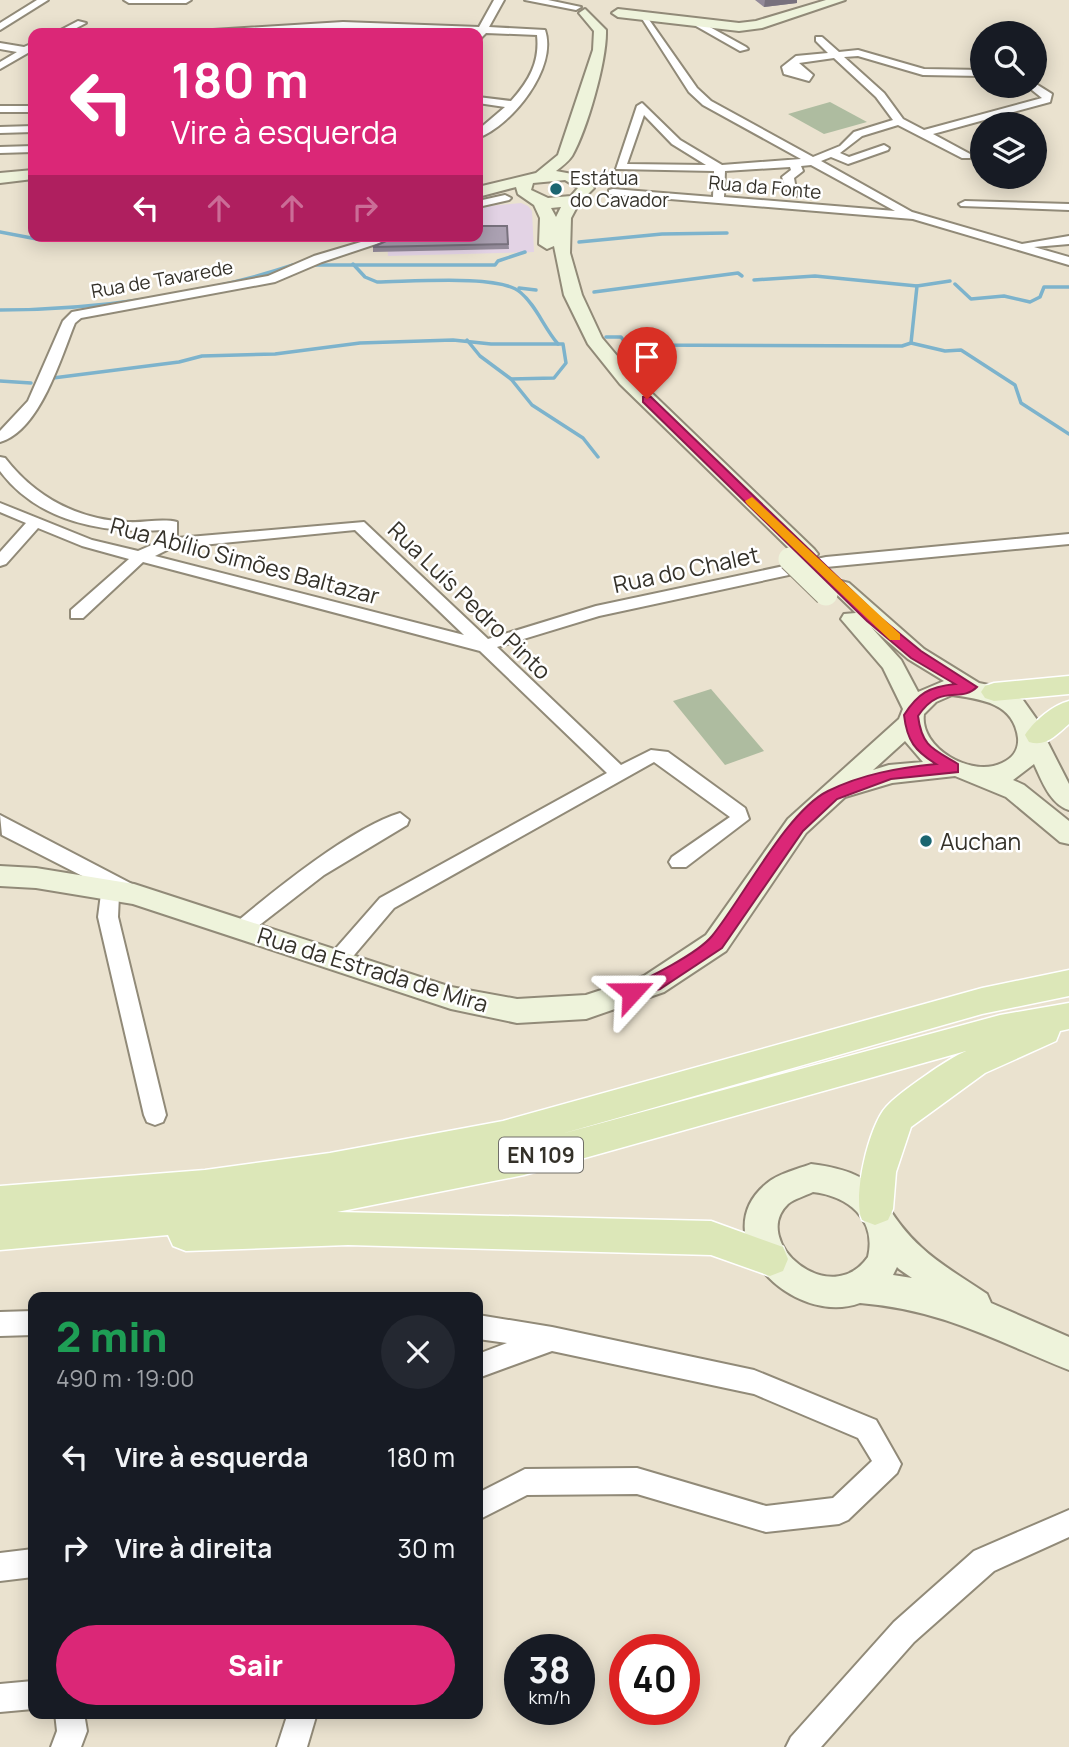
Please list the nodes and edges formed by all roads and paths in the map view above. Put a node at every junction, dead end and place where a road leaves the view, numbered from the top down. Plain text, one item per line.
1 (43, 0) edge
2 (129, 0) edge
3 (186, 0) edge
4 (499, 0) edge
5 (509, 0) edge
6 (520, 0) edge
7 (531, 0) edge
8 (839, 0) edge
9 (578, 7) edge
10 (619, 7) edge
11 (642, 16) junction
12 (667, 17) junction
13 (81, 23) dead end
14 (697, 23) junction
15 (0, 27) edge
16 (70, 28) edge
17 (294, 28) edge
18 (389, 28) edge
19 (483, 29) edge
20 (483, 34) edge
21 (819, 39) dead end
22 (0, 46) edge
23 (28, 48) edge
24 (28, 49) edge
25 (743, 49) dead end
26 (837, 55) junction
27 (791, 62) dead end
28 (0, 66) edge
29 (970, 74) edge
30 (1047, 98) edge
31 (483, 101) edge
32 (514, 105) junction
33 (28, 110) edge
34 (3, 113) edge
35 (899, 121) junction
36 (28, 129) edge
37 (0, 130) edge
38 (483, 131) edge
39 (922, 134) junction
40 (884, 148) dead end
41 (28, 149) edge
42 (0, 150) edge
43 (831, 153) junction
44 (966, 156) dead end
45 (810, 162) junction
46 (795, 165) junction
47 (720, 168) junction
48 (28, 170) edge
49 (0, 172) edge
50 (28, 176) edge
51 (542, 176) junction
52 (0, 178) edge
53 (577, 179) junction
54 (525, 183) junction
55 (483, 191) edge
56 (613, 192) dead end
57 (793, 194) dead end
58 (536, 200) junction
59 (573, 200) junction
60 (718, 200) junction
61 (483, 201) edge
62 (965, 204) dead end
63 (1069, 206) edge
64 (914, 216) junction
65 (1069, 240) edge
66 (374, 242) edge
67 (1020, 246) junction
68 (1069, 261) edge
69 (0, 438) edge
70 (0, 461) edge
71 (0, 507) edge
72 (34, 523) junction
73 (1069, 539) edge
74 (168, 544) junction
75 (141, 556) junction
76 (799, 556) junction
77 (0, 561) edge
78 (834, 591) junction
79 (77, 614) dead end
80 (483, 646) junction
81 (1069, 685) edge
82 (982, 690) junction
83 (1069, 710) edge
84 (912, 716) junction
85 (1039, 741) junction
86 (953, 768) junction
87 (618, 773) junction
88 (978, 774) junction
89 (831, 795) junction
90 (1069, 801) edge
91 (400, 820) dead end
92 (0, 822) edge
93 (1069, 835) edge
94 (679, 863) dead end
95 (0, 876) edge
96 (122, 892) junction
97 (241, 929) junction
98 (337, 961) junction
99 (1069, 1001) edge
100 (155, 1115) dead end
101 (0, 1202) edge
102 (880, 1219) junction
103 (50, 1230) junction
104 (0, 1233) edge
105 (770, 1259) junction
106 (859, 1287) junction
107 (994, 1318) junction
108 (28, 1322) edge
109 (0, 1324) edge
110 (483, 1328) edge
111 (552, 1339) junction
112 (1069, 1354) edge
113 (483, 1364) edge
114 (483, 1504) edge
115 (1069, 1523) edge
116 (28, 1564) edge
117 (0, 1567) edge
118 (28, 1695) edge
119 (0, 1698) edge
120 (70, 1719) edge
121 (301, 1719) edge
122 (66, 1747) edge
123 (292, 1747) edge
124 (801, 1747) edge

1 - 15 street
2 - 3 street
4 - 5 street
4 - 19 street
6 - 7 street
7 - 9 street
8 - 14 main road
9 - 10 main road
9 - 51 main road
10 - 11 main road
10 - 12 main road
10 - 53 main road
11 - 12 main road
11 - 45 street
12 - 14 main road
13 - 16 street
14 - 25 street
17 - 18 street
20 - 32 street
21 - 26 street
22 - 23 street
24 - 28 street
26 - 27 street
26 - 29 street
26 - 35 street
30 - 39 street
31 - 32 street
32 - 38 street
33 - 34 street
35 - 39 street
35 - 43 street
36 - 37 street
39 - 44 street
40 - 43 street
41 - 42 street
43 - 45 street
45 - 46 street
45 - 64 street
46 - 47 street
46 - 57 street
47 - 47 street
47 - 60 street
48 - 49 main road
50 - 52 main road
51 - 53 main road
51 - 54 main road
53 - 59 main road
54 - 55 main road
54 - 58 main road
56 - 60 street, Rua da Fonte
58 - 59 main road
58 - 61 main road
58 - 76 main road
59 - 76 main road
60 - 64 street, Rua da Fonte
62 - 63 street
64 - 67 street
65 - 67 street
66 - 69 street, Rua de Tavarede
67 - 68 street
70 - 74 street
71 - 72 street, Rua Abílio Simões Baltazar
72 - 75 street, Rua Abílio Simões Baltazar
72 - 77 street
73 - 80 street, Rua do Chalet
74 - 75 street, Rua Luís Pedro Pinto
74 - 80 street, Rua Luís Pedro Pinto
75 - 79 street, Rua Luís Pedro Pinto
75 - 80 street, Rua Abílio Simões Baltazar
76 - 78 main road, bridge
78 - 82 main road
78 - 84 main road
80 - 87 street, Rua Luís Pedro Pinto
81 - 82 main road
82 - 84 main road
82 - 85 main road
83 - 85 main road
84 - 86 main road
84 - 89 main road, Rua da Estrada de Mira
85 - 88 main road
85 - 90 main road
86 - 88 main road
86 - 89 main road, Rua da Estrada de Mira
87 - 94 street
87 - 98 street
88 - 93 main road
89 - 98 main road, Rua da Estrada de Mira
91 - 97 street
92 - 96 street
95 - 96 main road, Rua da Estrada de Mira
96 - 97 main road, Rua da Estrada de Mira
96 - 100 street
97 - 98 main road, Rua da Estrada de Mira
99 - 101 main road, EN 109
99 - 102 main road
99 - 103 main road, EN 109
102 - 105 main road
102 - 106 main road
102 - 107 main road
103 - 104 main road, EN 109
103 - 105 main road
105 - 106 main road
106 - 107 main road
107 - 112 main road
108 - 109 street
110 - 111 street
111 - 113 street
111 - 114 street
115 - 124 street
116 - 117 street
118 - 119 street
120 - 122 street
121 - 123 street

